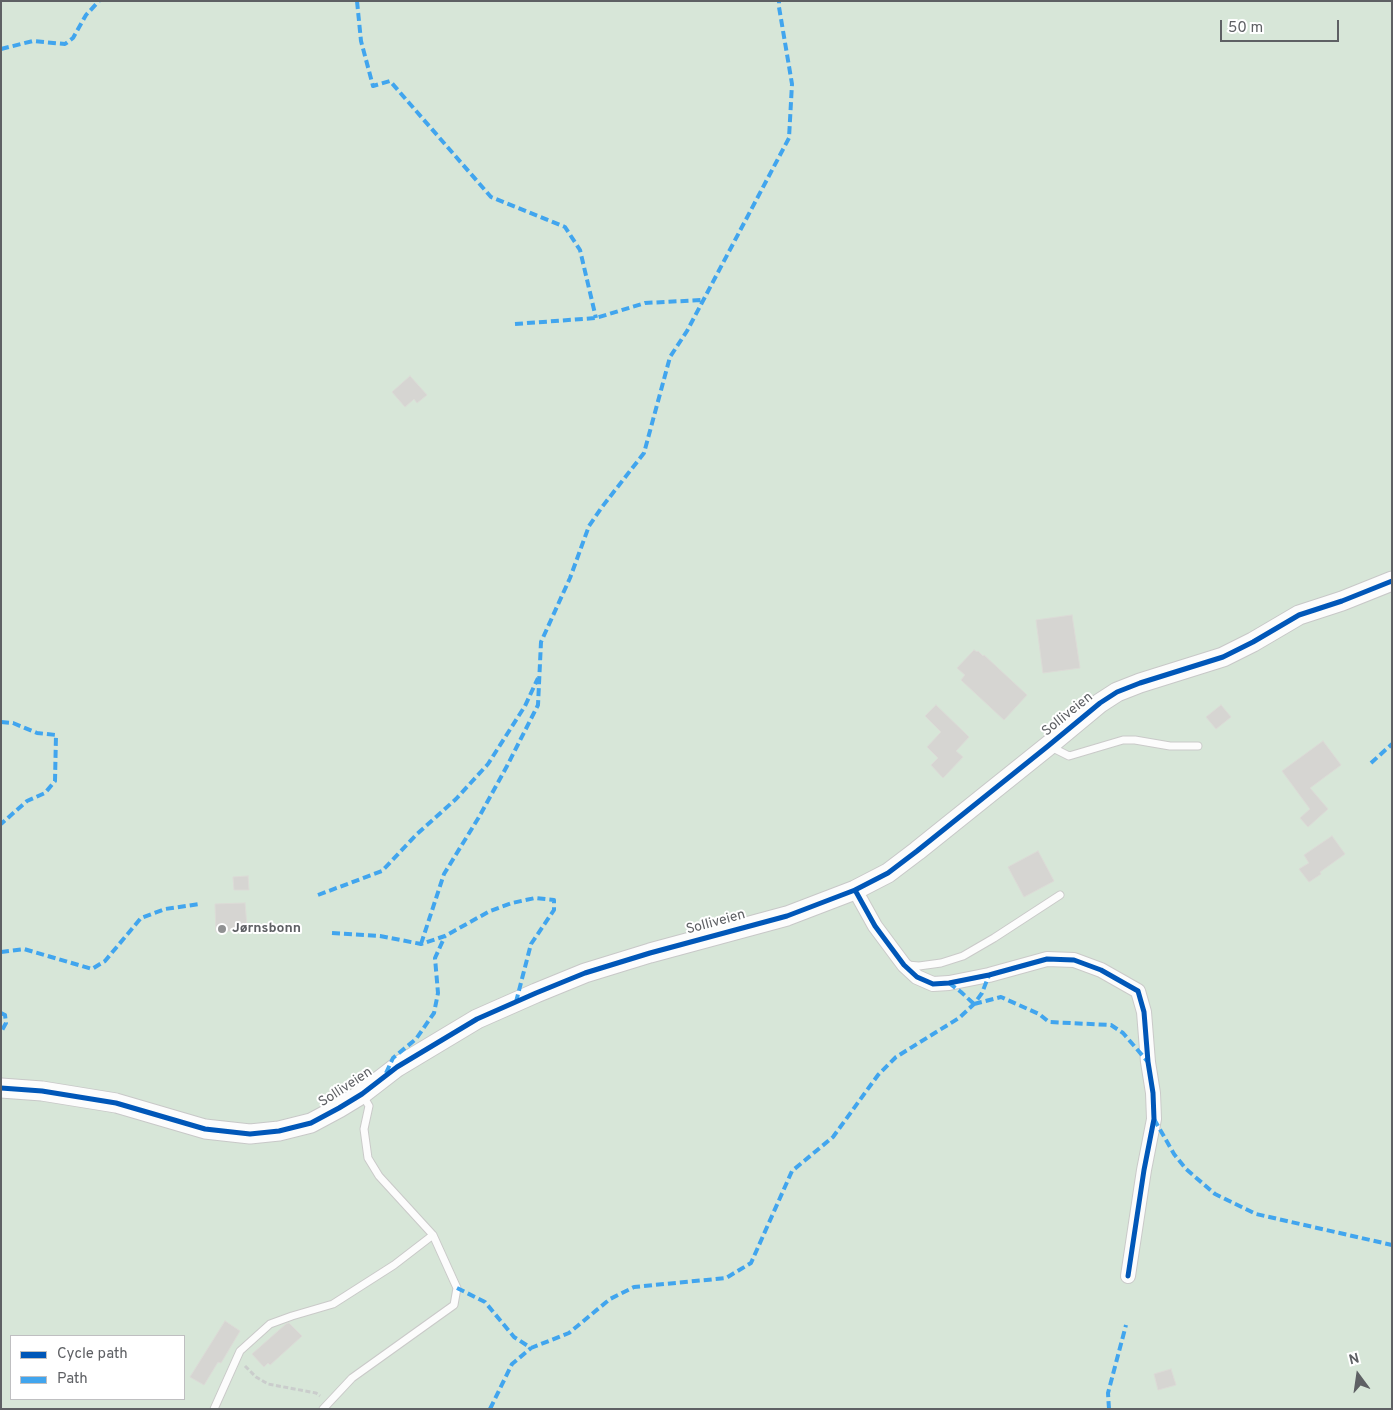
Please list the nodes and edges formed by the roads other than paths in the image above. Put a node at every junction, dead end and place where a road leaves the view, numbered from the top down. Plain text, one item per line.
1 (1392, 581) edge
2 (1048, 746) junction
3 (1198, 746) dead end
4 (855, 890) junction
5 (1060, 895) dead end
6 (904, 965) junction
7 (1, 1088) edge
8 (362, 1094) junction
9 (433, 1235) junction
10 (1128, 1276) dead end
11 (214, 1409) edge
12 (323, 1409) edge

1 - 2 street, Solliveien
2 - 3 lane
2 - 4 street, Solliveien
4 - 6 street
4 - 8 street, Solliveien
5 - 6 lane
6 - 10 street
7 - 8 street, Solliveien
8 - 9 lane
9 - 11 lane
9 - 12 lane

